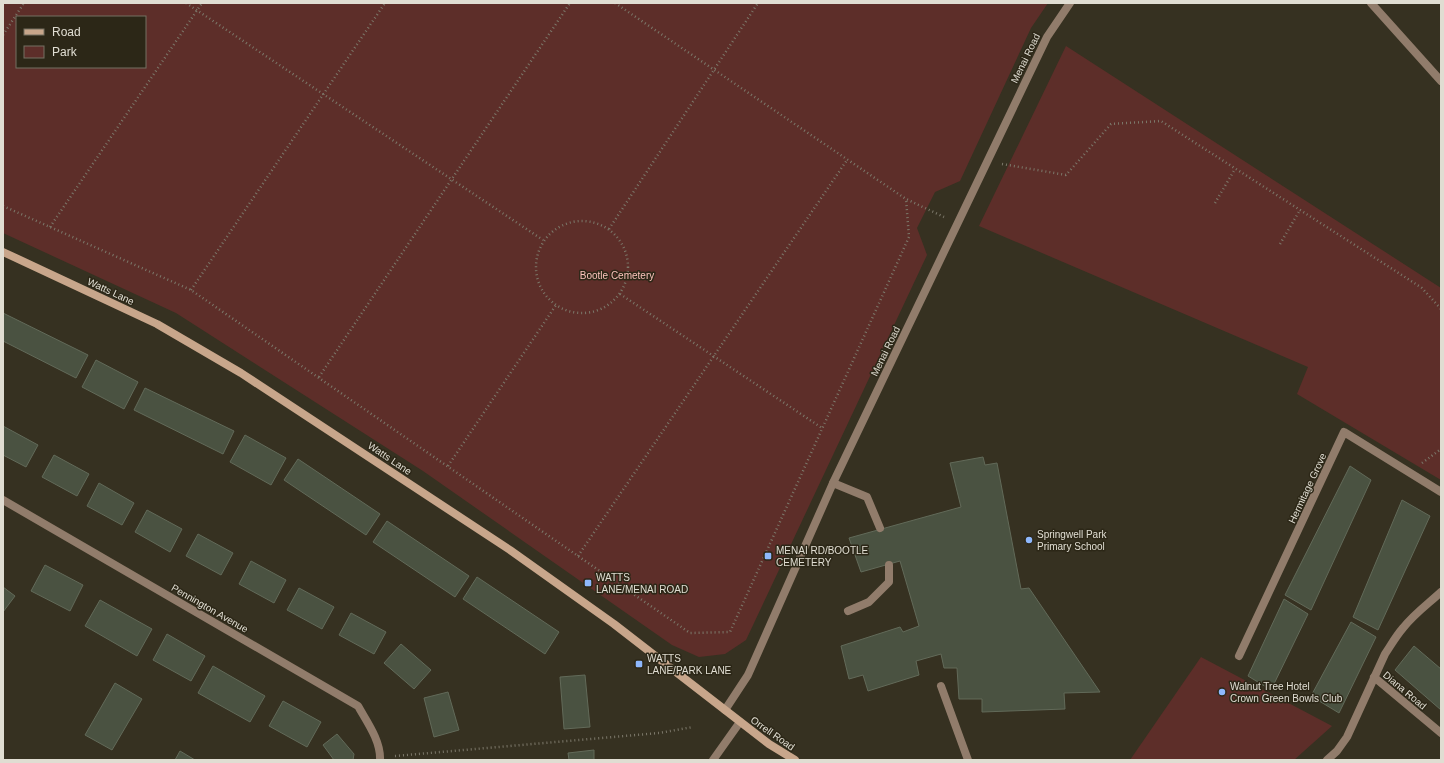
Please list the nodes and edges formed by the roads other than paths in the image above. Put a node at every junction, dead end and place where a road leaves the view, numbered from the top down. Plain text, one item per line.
1 (1070, 3) edge
2 (1372, 3) edge
3 (1441, 81) edge
4 (3, 252) edge
5 (833, 483) junction
6 (1441, 492) edge
7 (3, 500) edge
8 (880, 528) dead end
9 (889, 565) dead end
10 (1441, 592) edge
11 (848, 611) dead end
12 (1239, 656) dead end
13 (1374, 677) junction
14 (941, 686) dead end
15 (725, 710) junction
16 (740, 722) junction
17 (1441, 733) edge
18 (380, 759) edge
19 (714, 760) edge
20 (795, 760) edge
21 (968, 760) edge
22 (1327, 760) edge

1 - 5 street, Menai Road
2 - 3 street
4 - 15 street, Watts Lane
5 - 8 street
5 - 15 street, Menai Road
6 - 12 street, Hermitage Grove
7 - 18 street, Pennington Avenue
9 - 11 street
10 - 13 street
13 - 17 street, Diana Road
13 - 22 street
14 - 21 street
15 - 16 street, Watts Lane
16 - 19 street
16 - 20 street, Orrell Road

